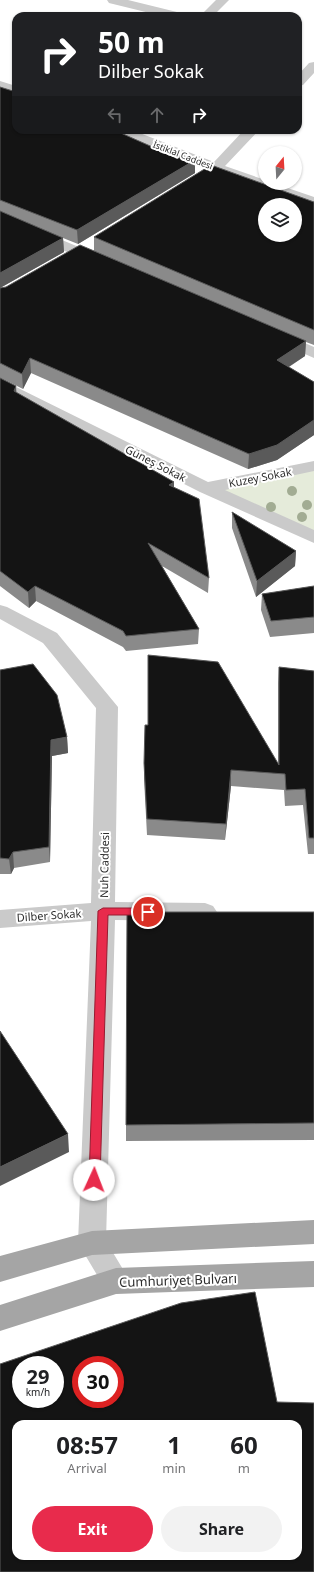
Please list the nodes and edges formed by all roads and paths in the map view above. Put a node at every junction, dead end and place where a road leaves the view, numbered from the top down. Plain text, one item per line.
1 (113, 0) edge
2 (223, 0) edge
3 (161, 12) edge
4 (210, 12) edge
5 (314, 66) edge
6 (302, 78) edge
7 (0, 85) edge
8 (12, 90) edge
9 (130, 134) edge
10 (248, 134) edge
11 (216, 168) junction
12 (177, 192) edge
13 (314, 202) edge
14 (0, 218) edge
15 (116, 268) edge
16 (263, 330) edge
17 (314, 352) edge
18 (0, 384) edge
19 (314, 466) edge
20 (206, 488) junction
21 (314, 538) edge
22 (0, 611) edge
23 (103, 911) junction
24 (228, 913) edge
25 (0, 919) edge
26 (314, 1232) edge
27 (92, 1243) junction
28 (0, 1269) edge
29 (314, 1274) edge
30 (116, 1282) junction
31 (0, 1318) edge

1 - 3 street
2 - 4 street
5 - 6 street
7 - 8 street
9 - 11 street, İstiklal Caddesi
10 - 11 street
11 - 12 street
11 - 13 street, İstiklal Caddesi
14 - 15 street
16 - 17 street
18 - 20 street, Güneş Sokak
19 - 20 street, Kuzey Sokak
20 - 21 street, Güneş Sokak
22 - 23 street, Nuh Caddesi
23 - 24 street, Dilber Sokak
23 - 25 street, Dilber Sokak
23 - 27 street, Nuh Caddesi
26 - 27 main road
27 - 28 main road
27 - 30 street
29 - 30 main road, Cumhuriyet Bulvarı
30 - 31 main road, Cumhuriyet Bulvarı

